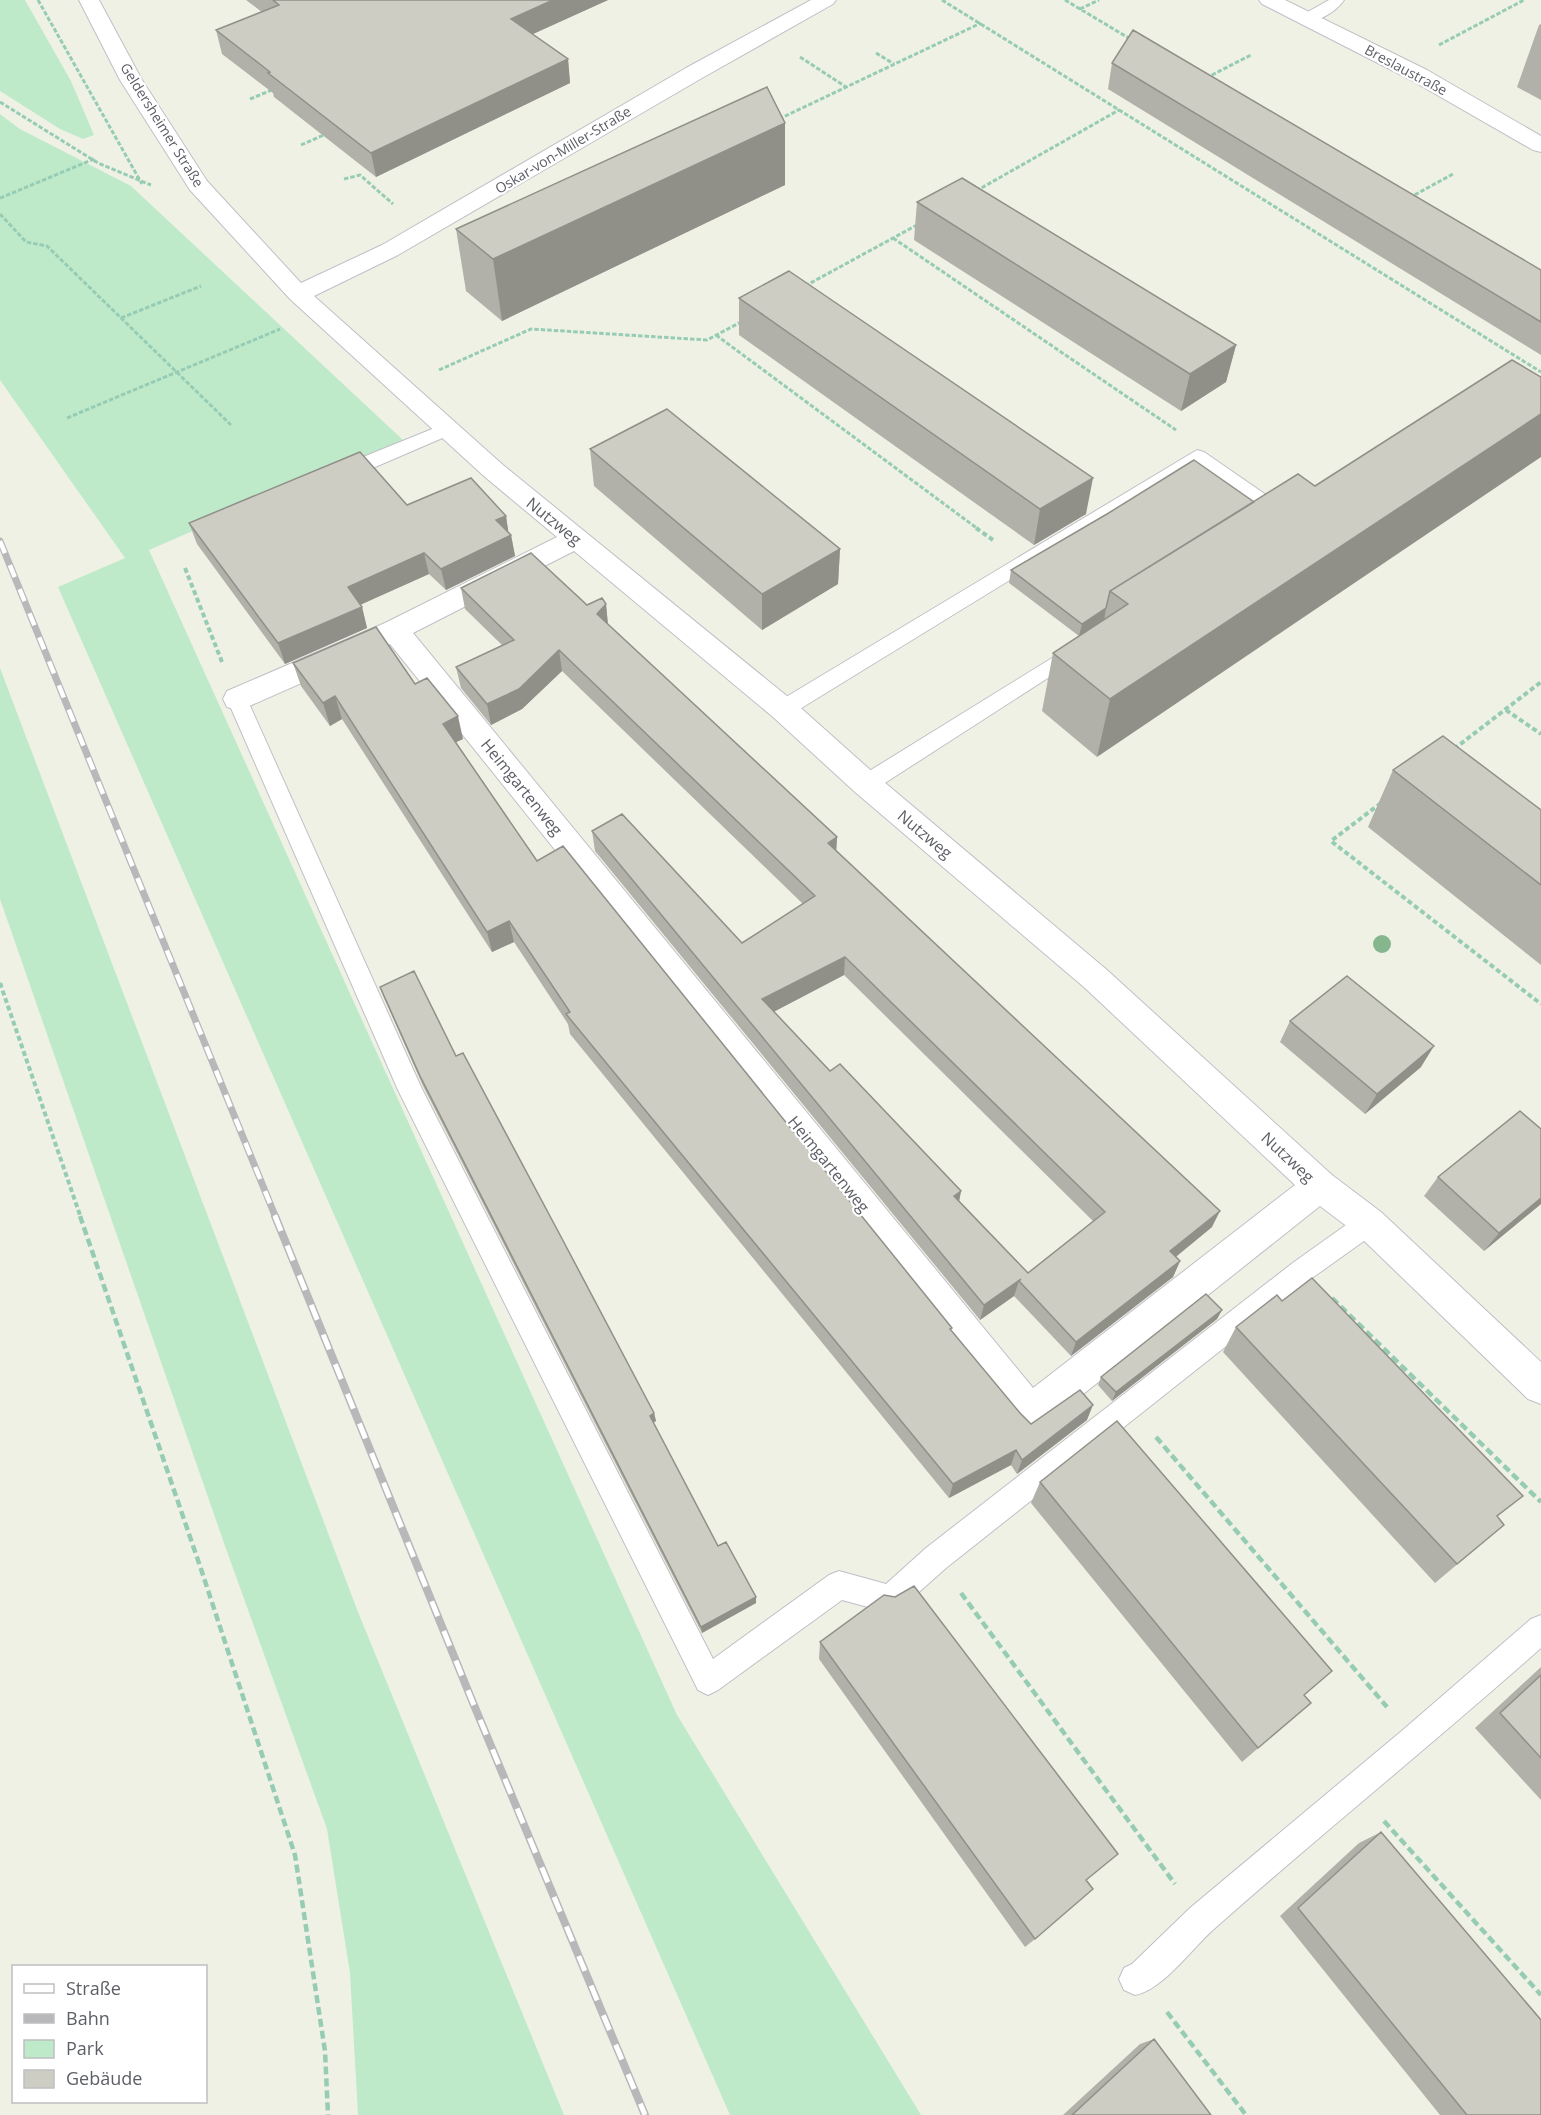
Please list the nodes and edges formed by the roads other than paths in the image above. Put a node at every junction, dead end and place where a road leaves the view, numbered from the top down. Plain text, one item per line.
1 (89, 0) edge
2 (826, 0) edge
3 (1269, 0) edge
4 (1337, 0) edge
5 (1305, 18) junction
6 (1541, 145) edge
7 (298, 294) junction
8 (447, 429) junction
9 (320, 482) edge
10 (1266, 530) edge
11 (576, 539) junction
12 (395, 630) junction
13 (1096, 638) edge
14 (237, 699) joint
15 (783, 709) junction
16 (866, 784) junction
17 (1320, 1186) junction
18 (1369, 1223) junction
19 (1541, 1387) edge
20 (1541, 1629) edge
21 (1138, 1979) road end

1 - 7 street, Geldersheimer Straße
2 - 7 street, Oskar-von-Miller-Straße
3 - 5 street, Breslaustraße
4 - 5 lane
5 - 6 street, Breslaustraße
7 - 8 street, Nutzweg
8 - 9 lane
8 - 11 street, Nutzweg
10 - 15 lane
11 - 12 street
11 - 15 street, Nutzweg
12 - 14 street
12 - 17 street, Heimgartenweg
13 - 16 lane
14 - 18 lane
15 - 16 street, Nutzweg
16 - 17 street, Nutzweg
17 - 18 street, Nutzweg
18 - 19 street, Nutzweg
20 - 21 lane

